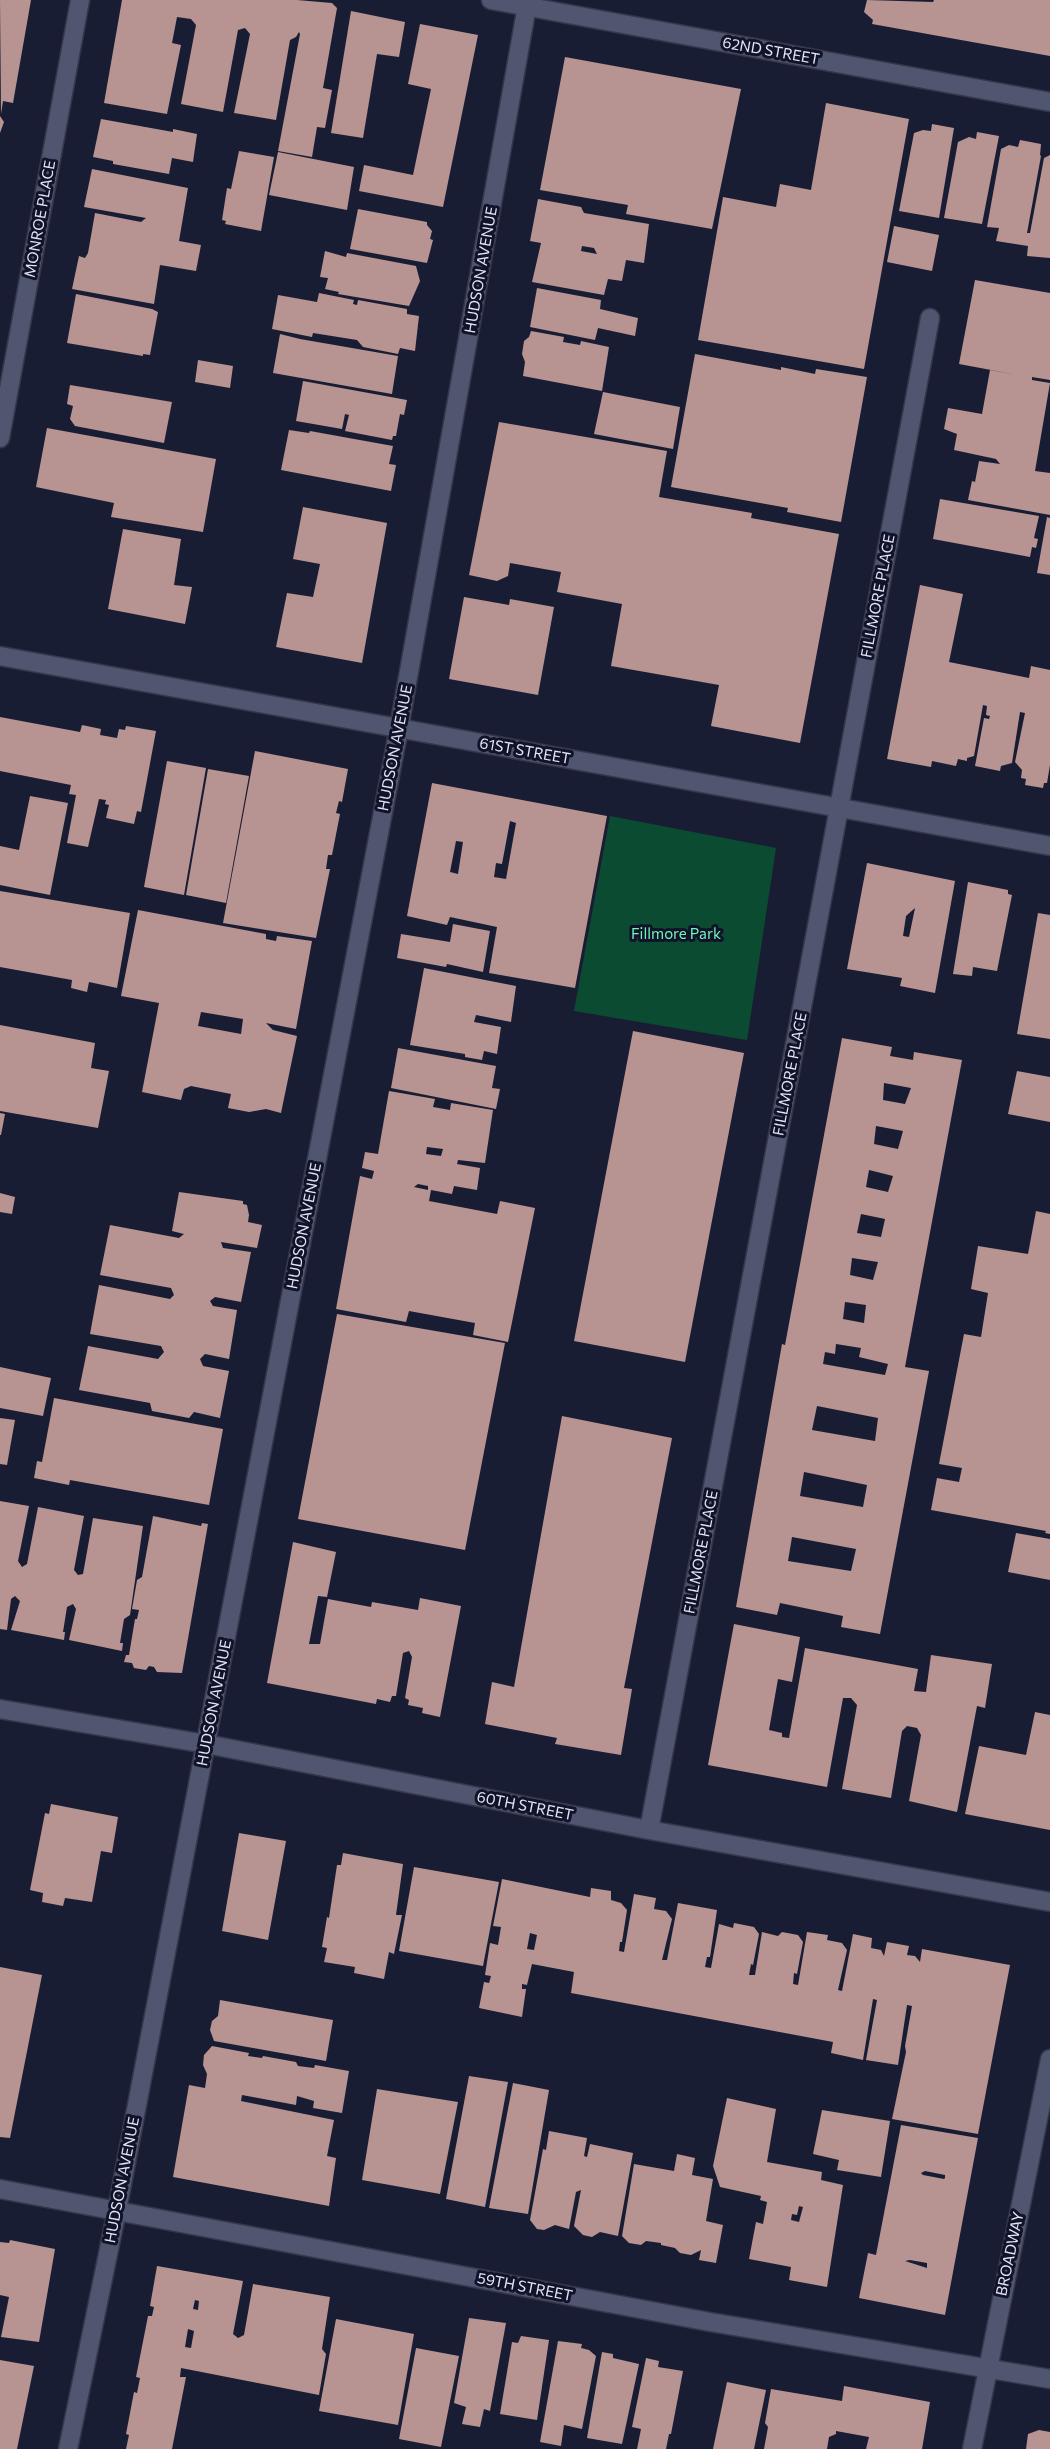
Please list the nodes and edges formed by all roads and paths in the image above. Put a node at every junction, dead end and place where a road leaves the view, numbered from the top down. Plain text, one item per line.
1 (80, 0) edge
2 (492, 0) edge
3 (528, 3) edge
4 (1050, 102) edge
5 (930, 318) dead end
6 (0, 438) edge
7 (0, 656) edge
8 (399, 728) junction
9 (839, 807) junction
10 (1050, 846) edge
11 (0, 1709) edge
12 (206, 1744) junction
13 (649, 1830) junction
14 (1050, 1902) edge
15 (1050, 2059) edge
16 (0, 2189) edge
17 (117, 2210) junction
18 (987, 2367) junction
19 (1050, 2379) edge
20 (68, 2449) edge
21 (972, 2449) edge

1 - 6 street, MONROE PLACE
2 - 3 street, 62ND STREET
3 - 4 street, 62ND STREET
3 - 8 street, HUDSON AVENUE
5 - 9 street, FILLMORE PLACE
7 - 8 street, 61ST STREET
8 - 9 street, 61ST STREET
8 - 12 street, HUDSON AVENUE
9 - 10 street, 61ST STREET
9 - 13 street, FILLMORE PLACE
11 - 12 street, 60TH STREET
12 - 13 street, 60TH STREET
12 - 17 street, HUDSON AVENUE
13 - 14 street, 60TH STREET
15 - 18 street, BROADWAY
16 - 17 street, 59TH STREET
17 - 18 street, 59TH STREET
17 - 20 street, HUDSON AVENUE
18 - 19 street, 59TH STREET
18 - 21 street, BROADWAY

